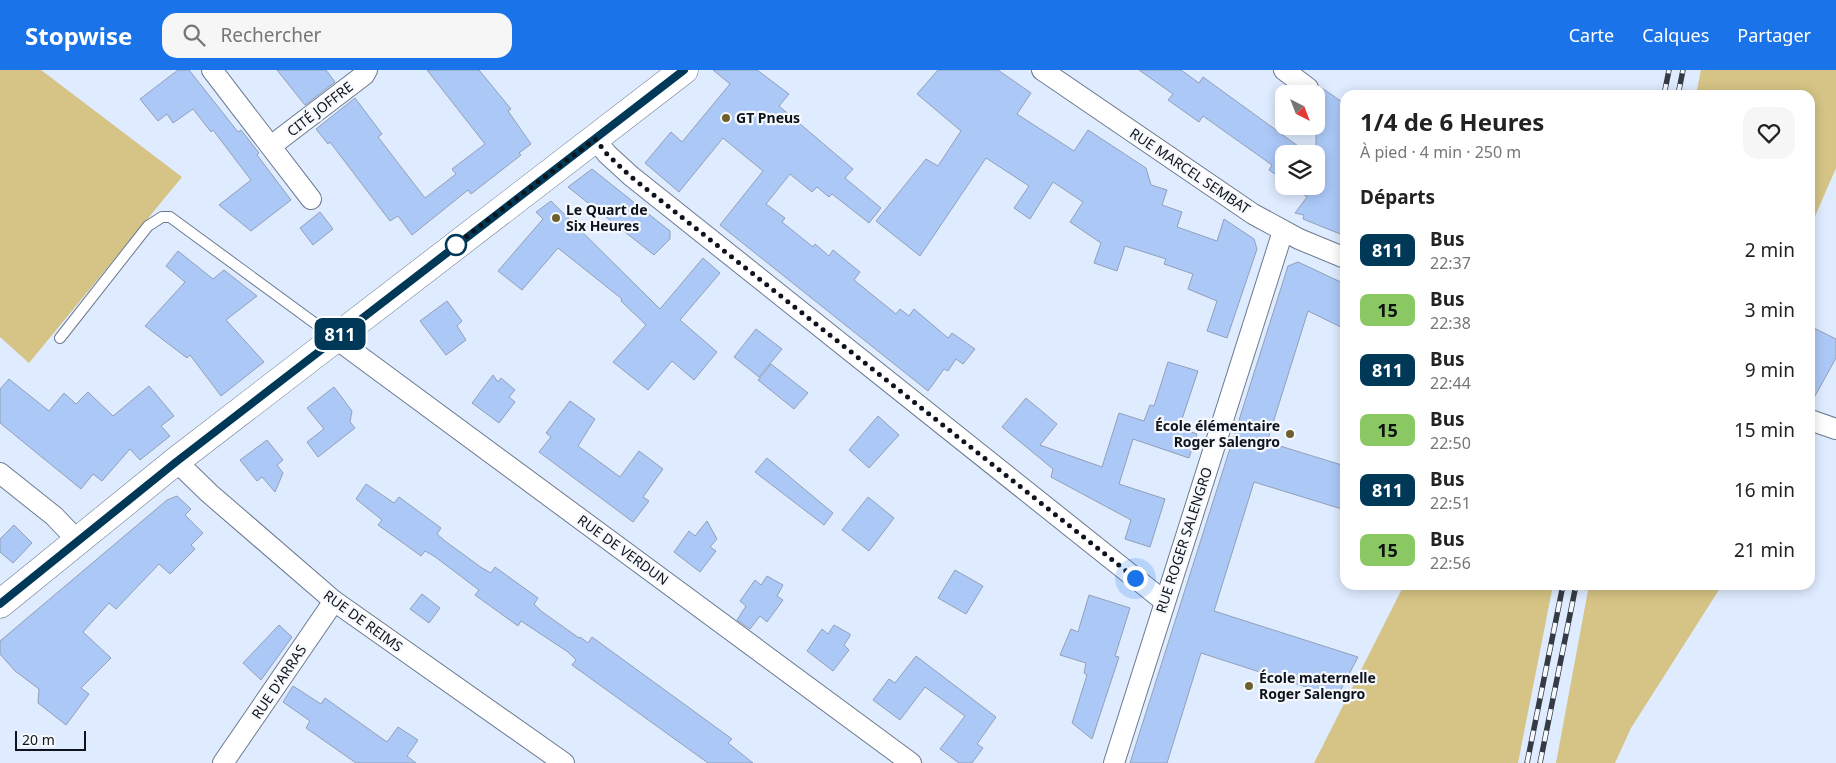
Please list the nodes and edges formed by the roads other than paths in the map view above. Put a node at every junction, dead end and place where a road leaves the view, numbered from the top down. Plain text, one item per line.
1 (212, 70) edge
2 (367, 70) edge
3 (1042, 70) edge
4 (1284, 70) edge
5 (669, 75) edge
6 (1304, 85) edge
7 (595, 139) junction
8 (271, 146) junction
9 (311, 199) dead end
10 (1283, 231) junction
11 (1340, 256) edge
12 (60, 338) dead end
13 (335, 338) junction
14 (1815, 422) edge
15 (1836, 429) edge
16 (176, 462) junction
17 (0, 473) edge
18 (77, 540) junction
19 (1164, 601) junction
20 (334, 602) junction
21 (0, 604) edge
22 (224, 763) edge
23 (564, 763) edge
24 (911, 763) edge
25 (1114, 763) edge

1 - 8 street
2 - 8 street, CITÉ JOFFRE
3 - 10 street, RUE MARCEL SEMBAT
4 - 6 street
5 - 7 main road
7 - 13 main road
7 - 19 street
8 - 9 street
10 - 11 street, RUE MARCEL SEMBAT
10 - 19 street, RUE ROGER SALENGRO
12 - 13 lane
13 - 16 main road
13 - 24 street, RUE DE VERDUN
14 - 15 street
16 - 18 main road
16 - 20 street, RUE DE REIMS
17 - 18 street
18 - 21 main road
19 - 25 street, RUE ROGER SALENGRO
20 - 22 street, RUE D'ARRAS
20 - 23 street, RUE DE REIMS

